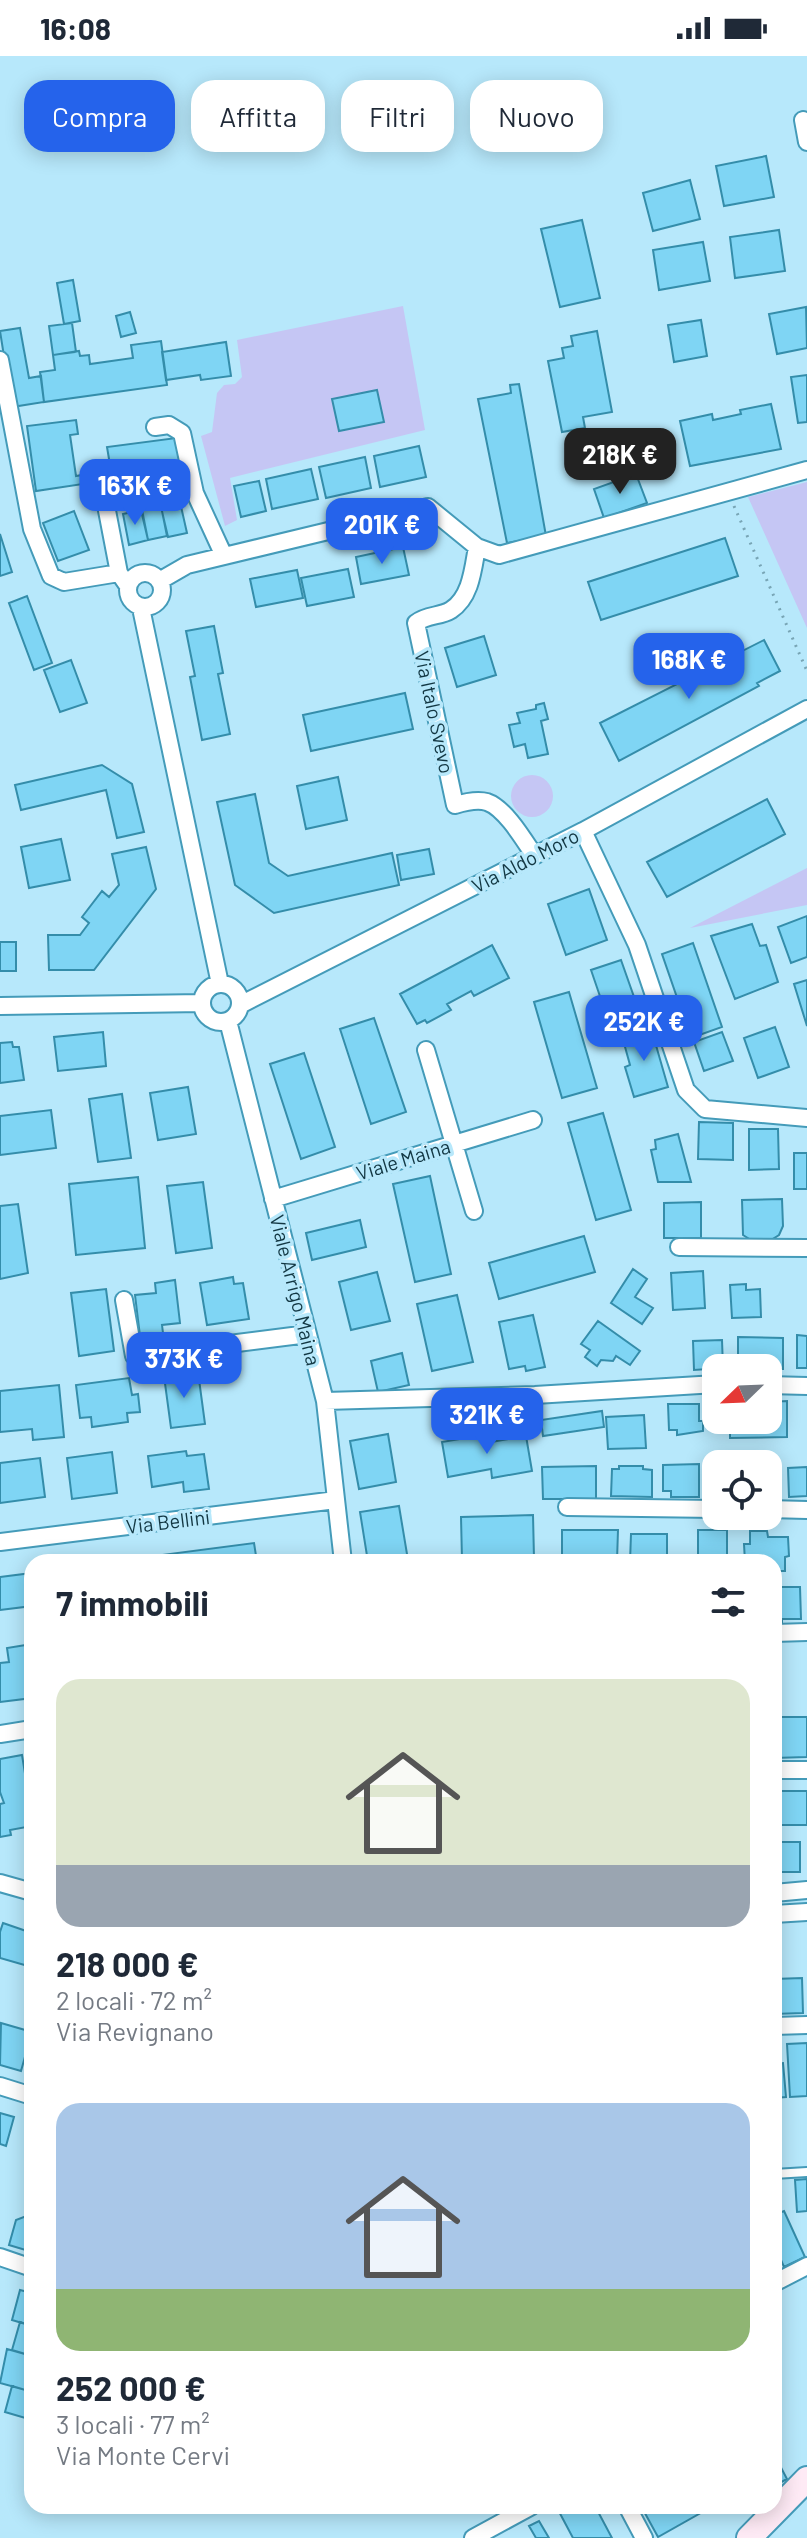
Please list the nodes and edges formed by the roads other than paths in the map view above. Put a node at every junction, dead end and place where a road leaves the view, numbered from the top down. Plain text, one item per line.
1 (803, 120) dead end
2 (807, 142) edge
3 (0, 360) edge
4 (155, 427) dead end
5 (807, 470) edge
6 (104, 495) dead end
7 (477, 547) junction
8 (224, 556) junction
9 (123, 579) junction
10 (161, 580) junction
11 (141, 608) junction
12 (807, 709) edge
13 (583, 831) junction
14 (534, 855) junction
15 (220, 984) junction
16 (202, 1003) junction
17 (240, 1005) junction
18 (0, 1006) edge
19 (228, 1021) junction
20 (426, 1050) dead end
21 (807, 1118) edge
22 (533, 1120) dead end
23 (455, 1143) junction
24 (273, 1199) junction
25 (474, 1211) dead end
26 (679, 1247) dead end
27 (807, 1248) edge
28 (124, 1300) dead end
29 (308, 1334) junction
30 (702, 1385) edge
31 (782, 1385) edge
32 (807, 1386) edge
33 (325, 1401) junction
34 (336, 1500) junction
35 (567, 1507) dead end
36 (702, 1509) edge
37 (782, 1509) edge
38 (807, 1510) edge
39 (0, 1542) edge
40 (342, 1554) edge
41 (807, 1632) edge
42 (782, 1633) edge
43 (24, 1730) edge
44 (0, 1734) edge
45 (782, 1770) edge
46 (807, 1770) edge
47 (0, 1883) edge
48 (24, 1890) edge
49 (807, 1890) edge
50 (782, 1892) edge
51 (807, 1912) edge
52 (782, 1914) edge
53 (807, 2025) edge
54 (782, 2026) edge
55 (0, 2086) edge
56 (24, 2094) edge
57 (807, 2172) edge
58 (782, 2174) edge
59 (0, 2257) edge
60 (24, 2265) edge
61 (807, 2266) edge
62 (782, 2279) edge
63 (807, 2479) edge
64 (782, 2504) edge
65 (517, 2514) edge
66 (631, 2514) edge
67 (773, 2514) edge
68 (473, 2538) edge
69 (644, 2538) edge
70 (749, 2538) edge

1 - 2 street
3 - 9 street
4 - 8 street
5 - 7 street
6 - 9 street
7 - 8 street
7 - 14 street, Via Italo Svevo
8 - 10 street
9 - 10 street
9 - 11 street
10 - 11 street
11 - 15 street
12 - 13 street, Via Aldo Moro
13 - 14 street, Via Aldo Moro
13 - 21 street
14 - 17 street, Via Aldo Moro
15 - 16 street
15 - 17 street
16 - 18 street
16 - 19 street
17 - 19 street
19 - 24 street, Viale Arrigo Maina
20 - 23 street
22 - 23 street, Viale Maina
23 - 24 street, Viale Maina
23 - 25 street
24 - 29 street, Viale Arrigo Maina
26 - 27 street
28 - 29 street
29 - 33 street, Viale Arrigo Maina
30 - 33 street
31 - 32 street
33 - 34 street, Viale Arrigo Maina
34 - 39 street, Via Bellini
34 - 40 street, Viale Arrigo Maina
35 - 36 street
37 - 38 street
41 - 42 street
43 - 44 street
45 - 46 street
47 - 48 street
49 - 50 street
51 - 52 street
53 - 54 street
55 - 56 street
57 - 58 lane
59 - 60 street
61 - 62 street
63 - 64 street
65 - 68 street
66 - 69 street
67 - 70 street

